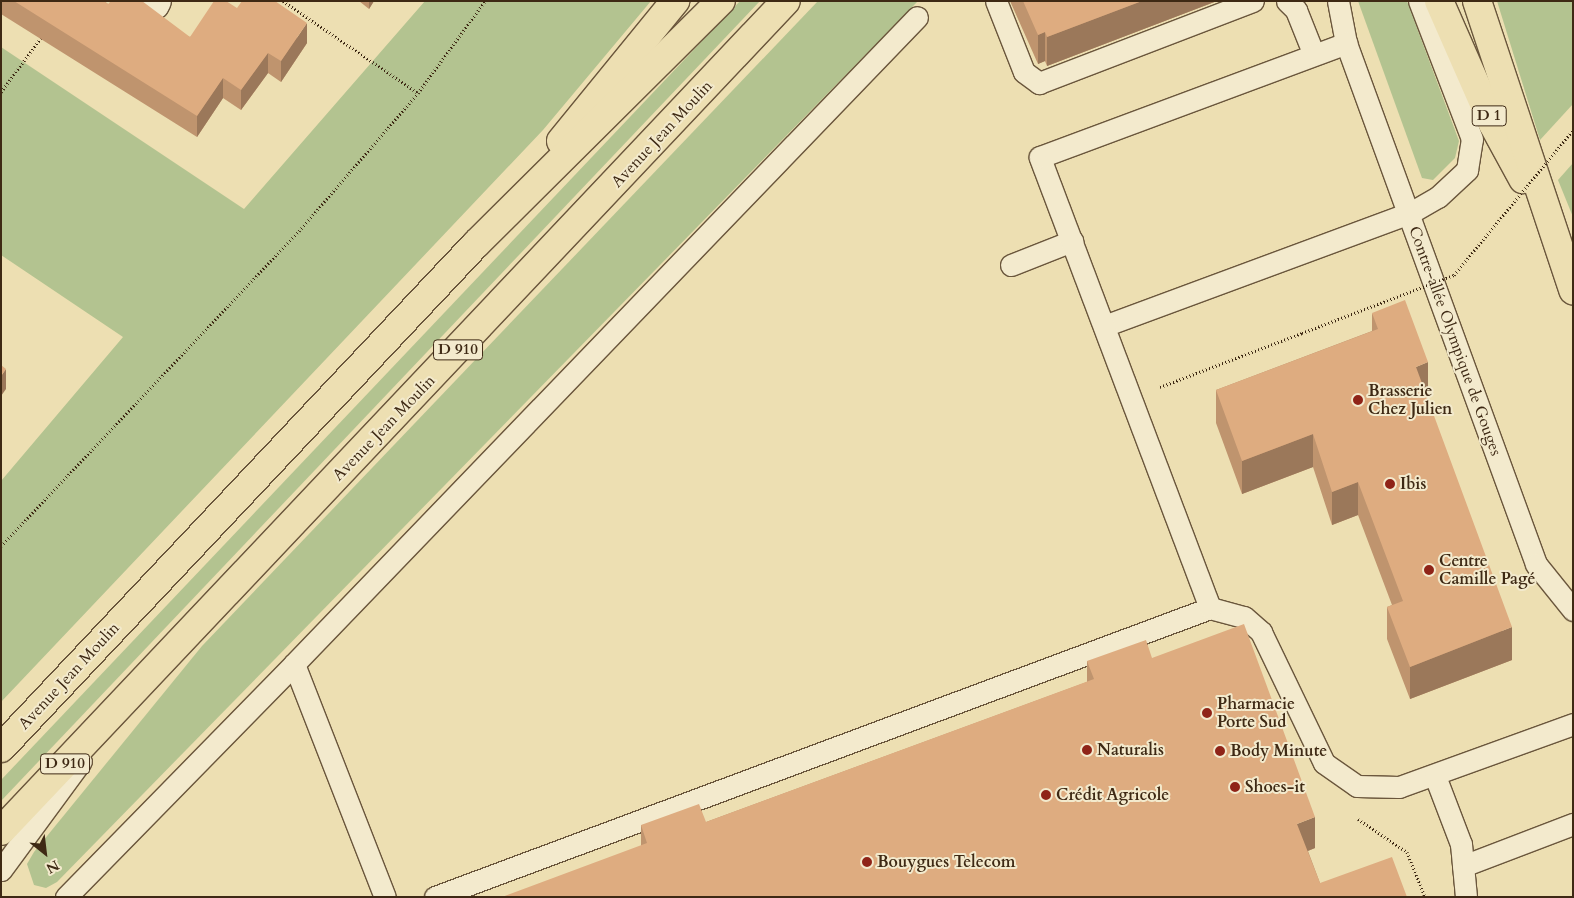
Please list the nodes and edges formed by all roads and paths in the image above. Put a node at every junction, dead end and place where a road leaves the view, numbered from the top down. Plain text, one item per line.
1 (149, 1) edge
2 (158, 1) edge
3 (283, 1) edge
4 (485, 1) edge
5 (675, 1) edge
6 (721, 1) edge
7 (786, 1) edge
8 (996, 1) edge
9 (1253, 1) edge
10 (1287, 1) edge
11 (1338, 1) edge
12 (1419, 1) edge
13 (1439, 1) edge
14 (1477, 1) edge
15 (917, 17) dead end
16 (45, 32) edge
17 (1346, 43) junction
18 (1314, 55) junction
19 (1, 92) edge
20 (418, 93) junction
21 (1573, 130) edge
22 (1410, 213) junction
23 (1549, 226) junction
24 (1072, 241) junction
25 (476, 244) junction
26 (1011, 265) dead end
27 (1573, 290) edge
28 (1104, 326) junction
29 (1159, 388) dead end
30 (1, 546) edge
31 (1210, 608) junction
32 (1573, 610) edge
33 (294, 664) junction
34 (129, 697) junction
35 (1573, 724) edge
36 (1, 748) edge
37 (1435, 776) junction
38 (1573, 824) edge
39 (1, 831) edge
40 (1463, 866) junction
41 (1, 870) edge
42 (66, 897) edge
43 (385, 897) edge
44 (435, 897) edge
45 (1466, 897) edge

1 - 2 street
3 - 20 path
4 - 20 path
5 - 25 main road
6 - 25 main road, Avenue Jean Moulin
7 - 34 main road, Avenue Jean Moulin / D 910
8 - 9 lane
10 - 18 lane
11 - 17 lane
12 - 22 lane, Contre-allée Olympique de Gouges
13 - 23 main road, D 1
14 - 23 main road, D 1
15 - 33 lane
16 - 19 path
17 - 18 lane
17 - 22 lane
18 - 24 lane
20 - 30 path
21 - 29 path, bridge
22 - 28 lane
22 - 32 lane, Contre-allée Olympique de Gouges
23 - 27 main road, D 1
24 - 26 lane
24 - 28 lane
25 - 36 main road, Avenue Jean Moulin
28 - 31 lane
31 - 37 lane
31 - 44 lane
33 - 42 lane
33 - 43 lane
34 - 39 main road, Avenue Jean Moulin / D 910
34 - 41 lane
35 - 37 lane
37 - 40 lane
38 - 40 lane
40 - 45 lane

